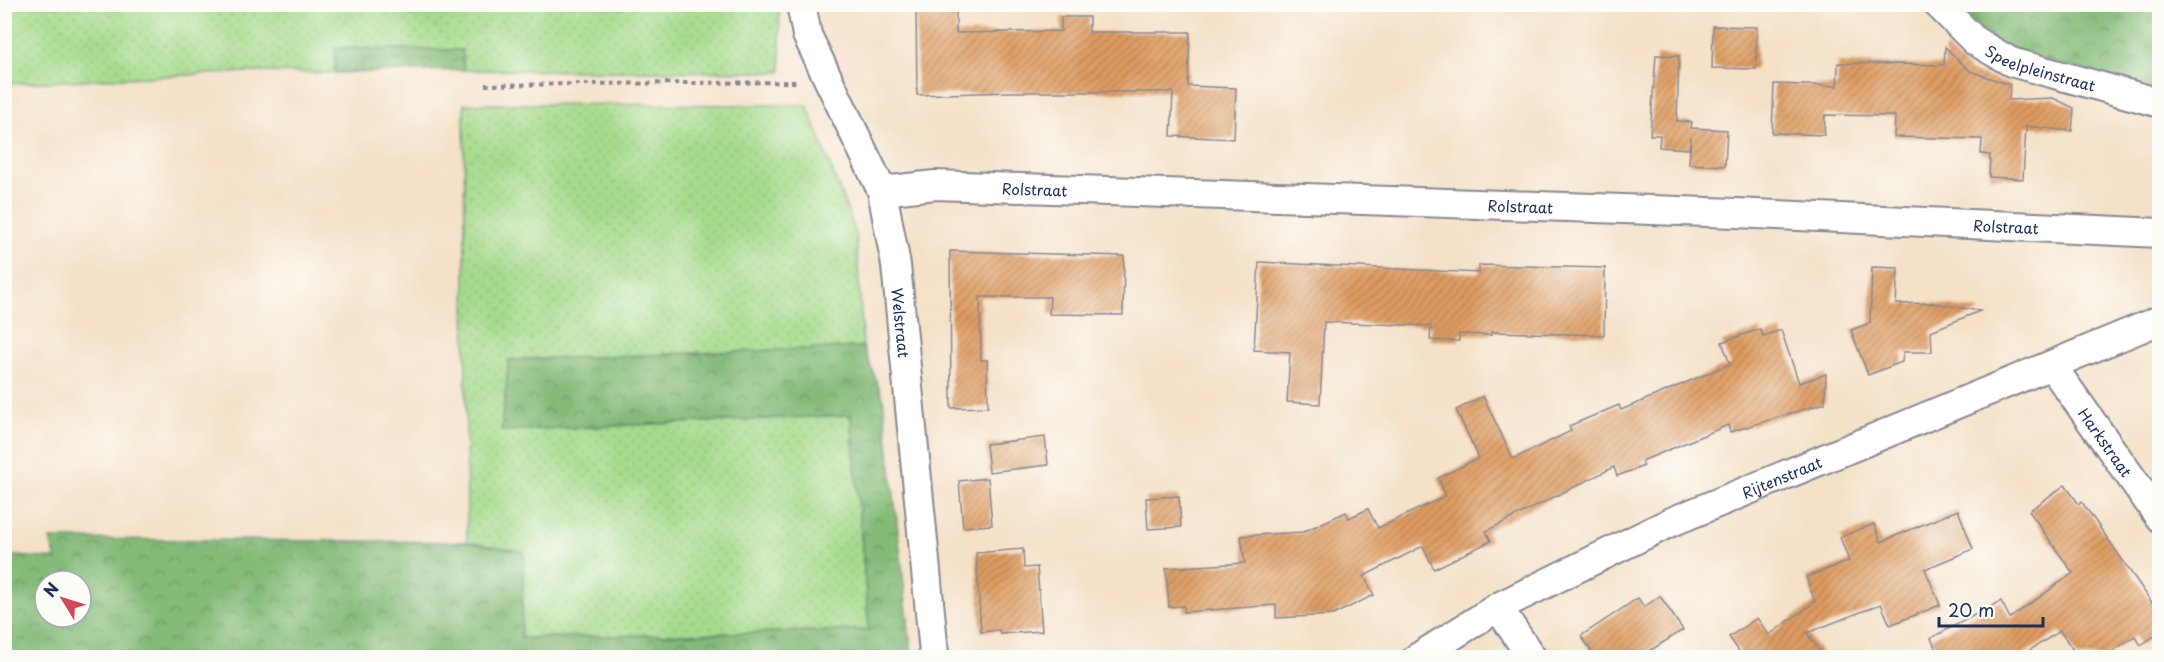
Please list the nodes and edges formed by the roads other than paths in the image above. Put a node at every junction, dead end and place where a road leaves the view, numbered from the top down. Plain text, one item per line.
1 (801, 4) edge
2 (1938, 4) edge
3 (2160, 103) edge
4 (882, 192) junction
5 (2160, 233) edge
6 (2160, 320) edge
7 (2052, 366) junction
8 (2160, 518) edge
9 (1498, 607) junction
10 (936, 657) edge
11 (1417, 657) edge
12 (1532, 657) edge

1 - 4 street, Welstraat
2 - 3 street, Speelpleinstraat
4 - 5 street, Rolstraat
4 - 10 street, Welstraat
6 - 7 street, Rijtenstraat
7 - 8 street, Harkstraat
7 - 9 street, Rijtenstraat
9 - 11 street, Rijtenstraat
9 - 12 street

